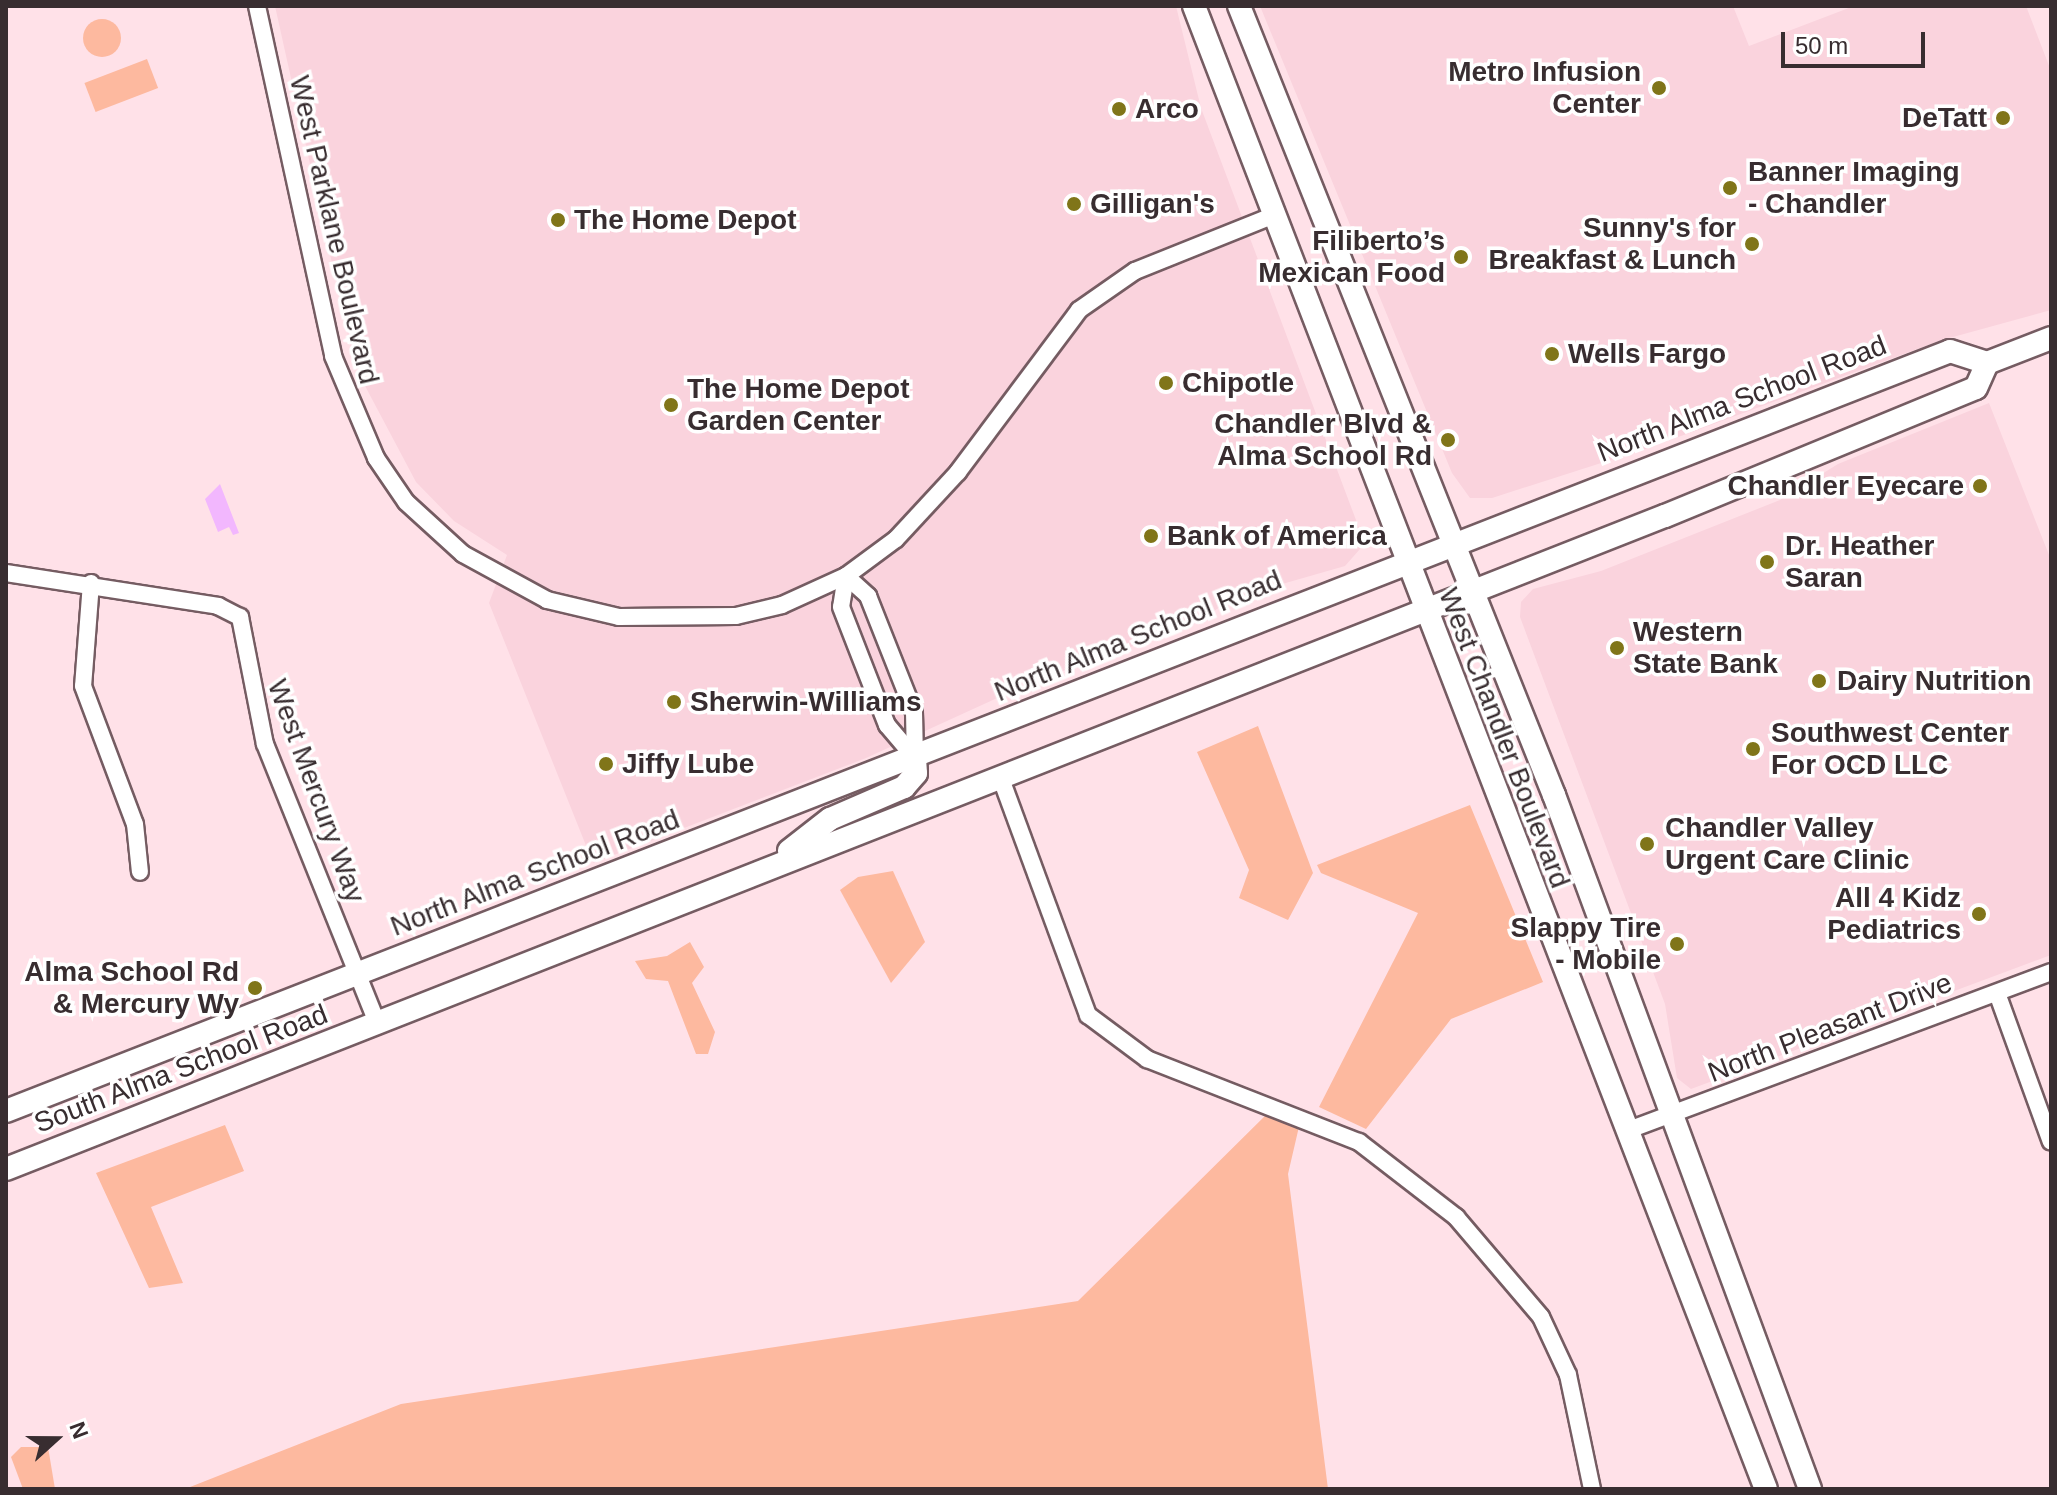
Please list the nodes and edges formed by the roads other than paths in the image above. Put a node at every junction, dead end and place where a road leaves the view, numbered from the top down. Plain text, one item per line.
1 (257, 6) edge
2 (1194, 6) edge
3 (1239, 6) edge
4 (1272, 216) junction
5 (2051, 338) edge
6 (1987, 363) junction
7 (1454, 543) junction
8 (1403, 562) junction
9 (6, 573) edge
10 (846, 576) junction
11 (91, 583) junction
12 (1473, 590) junction
13 (1421, 610) junction
14 (915, 758) junction
15 (1000, 776) junction
16 (769, 866) junction
17 (140, 872) dead end
18 (2051, 972) edge
19 (357, 974) junction
20 (1997, 993) junction
21 (378, 1025) junction
22 (6, 1111) edge
23 (1671, 1115) junction
24 (1626, 1131) junction
25 (2051, 1142) edge
26 (6, 1169) edge
27 (1592, 1489) edge
28 (1766, 1489) edge
29 (1810, 1489) edge

1 - 10 street, West Parklane Boulevard
2 - 4 main road, West Chandler Boulevard
3 - 7 main road, West Chandler Boulevard
4 - 8 main road, West Chandler Boulevard
4 - 10 street, West Parklane Boulevard
5 - 6 main road
6 - 7 main road, North Alma School Road
6 - 12 main road
7 - 8 main road, North Alma School Road
7 - 12 main road, West Chandler Boulevard
8 - 13 main road, West Chandler Boulevard
8 - 14 main road, North Alma School Road
9 - 11 street
10 - 14 street
10 - 14 street
11 - 17 street
11 - 19 street, West Mercury Way
12 - 13 main road
12 - 23 main road, West Chandler Boulevard
13 - 15 main road
13 - 24 main road, West Chandler Boulevard
14 - 16 main road
14 - 19 main road, North Alma School Road
15 - 16 main road
15 - 27 street
16 - 21 main road
18 - 20 street, North Pleasant Drive
19 - 21 street, West Mercury Way
19 - 22 main road, South Alma School Road
20 - 23 street, North Pleasant Drive
20 - 25 street
21 - 26 main road, South Alma School Road
23 - 24 street, North Pleasant Drive
23 - 29 main road, West Chandler Boulevard
24 - 28 main road, West Chandler Boulevard

